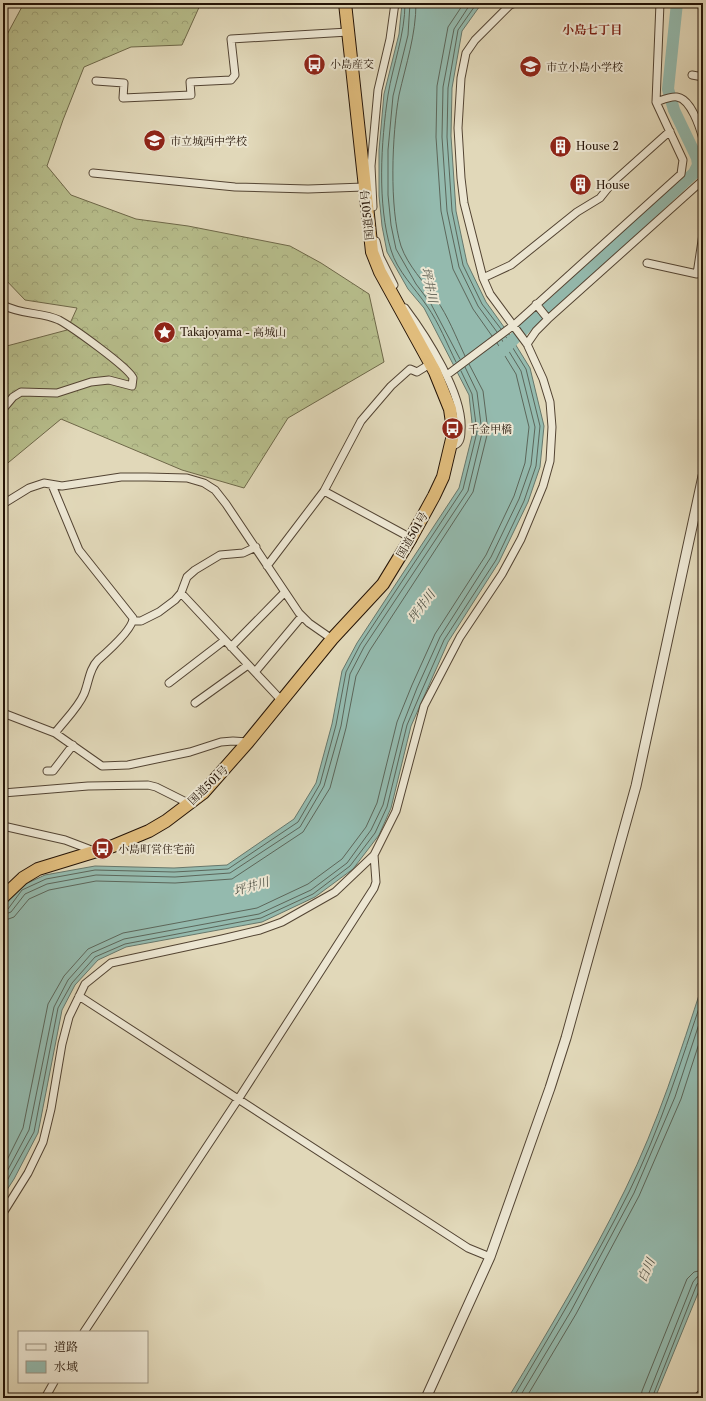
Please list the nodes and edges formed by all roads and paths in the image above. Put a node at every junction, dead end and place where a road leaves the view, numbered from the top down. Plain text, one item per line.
1 (345, 3) edge
2 (394, 3) edge
3 (515, 3) edge
4 (660, 3) edge
5 (348, 32) junction
6 (692, 75) dead end
7 (703, 77) edge
8 (96, 81) dead end
9 (656, 102) junction
10 (670, 131) junction
11 (703, 139) edge
12 (93, 173) dead end
13 (703, 180) edge
14 (364, 187) junction
15 (703, 234) edge
16 (647, 263) dead end
17 (483, 278) junction
18 (398, 304) junction
19 (536, 304) junction
20 (3, 305) edge
21 (548, 319) junction
22 (513, 327) junction
23 (526, 343) junction
24 (430, 364) junction
25 (448, 374) junction
26 (3, 409) edge
27 (451, 446) junction
28 (703, 476) edge
29 (52, 485) junction
30 (324, 491) junction
31 (6, 498) edge
32 (3, 504) edge
33 (411, 538) junction
34 (256, 547) junction
35 (266, 566) junction
36 (181, 593) junction
37 (284, 593) junction
38 (302, 616) junction
39 (133, 622) junction
40 (332, 638) junction
41 (225, 640) junction
42 (231, 646) junction
43 (248, 665) junction
44 (255, 672) junction
45 (169, 682) dead end
46 (282, 700) junction
47 (195, 703) dead end
48 (3, 713) edge
49 (55, 733) junction
50 (248, 742) junction
51 (73, 745) junction
52 (48, 771) dead end
53 (3, 793) edge
54 (190, 804) junction
55 (3, 826) edge
56 (96, 852) junction
57 (374, 855) junction
58 (3, 897) edge
59 (79, 996) junction
60 (239, 1098) junction
61 (3, 1213) edge
62 (490, 1257) junction
63 (85, 1331) edge
64 (53, 1383) edge
65 (703, 1392) edge
66 (45, 1398) edge
67 (426, 1398) edge
68 (697, 1398) edge

1 - 5 highway, 国道501号
2 - 18 street
3 - 17 street
4 - 9 street
5 - 8 street
5 - 14 highway, 国道501号
6 - 7 street
9 - 10 street
9 - 11 street
10 - 17 street
10 - 19 street
12 - 14 street
13 - 21 street
14 - 18 highway, 国道501号
15 - 16 street
17 - 22 street
18 - 24 highway, 国道501号
18 - 25 street
19 - 21 street
19 - 22 street
20 - 26 street
21 - 23 street
22 - 23 street
22 - 25 street
23 - 57 street
24 - 27 highway, 国道501号
24 - 30 street
25 - 27 street
27 - 33 highway, 国道501号
28 - 62 street
29 - 31 street
29 - 34 street
29 - 39 street
30 - 33 street
30 - 35 street
31 - 32 street
33 - 40 highway, 国道501号
34 - 35 street
34 - 36 street
35 - 37 street
36 - 39 street
36 - 41 street
37 - 38 street
37 - 42 street
38 - 40 street
38 - 44 street
39 - 49 street
40 - 46 highway, 国道501号
41 - 42 street
41 - 45 street
42 - 43 street
43 - 44 street
43 - 47 street
44 - 46 street
46 - 50 highway, 国道501号
48 - 49 street
49 - 51 street
50 - 51 street
50 - 54 highway, 国道501号
51 - 52 street
53 - 54 street
54 - 56 highway, 国道501号
55 - 56 street
56 - 58 highway, 国道501号
57 - 59 street
57 - 60 street
59 - 60 street
59 - 61 street
60 - 62 street
60 - 63 street
62 - 67 street
64 - 66 street
65 - 68 street

